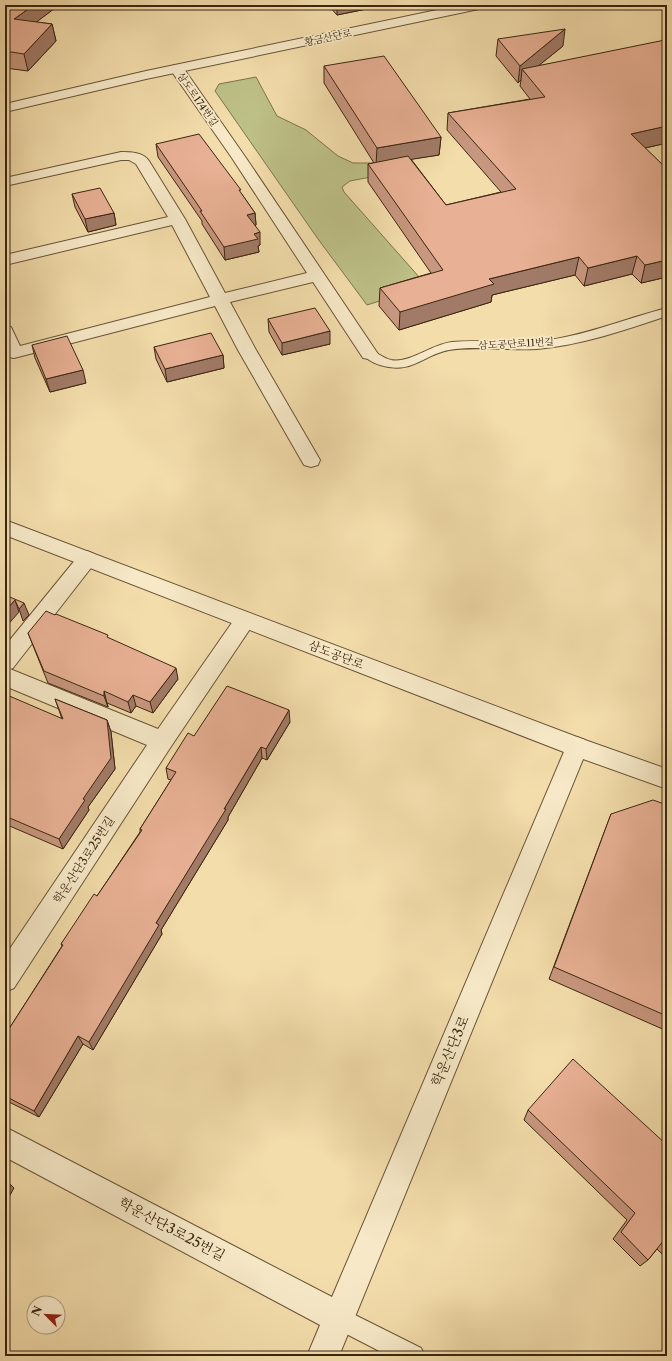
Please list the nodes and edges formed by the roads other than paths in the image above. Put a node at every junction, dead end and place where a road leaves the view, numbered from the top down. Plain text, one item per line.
1 (479, 5) edge
2 (177, 69) junction
3 (5, 108) edge
4 (5, 182) edge
5 (177, 219) junction
6 (5, 260) edge
7 (317, 276) junction
8 (221, 299) junction
9 (667, 312) edge
10 (5, 331) edge
11 (9, 354) edge
12 (369, 354) joint
13 (311, 460) dead end
14 (5, 527) edge
15 (87, 560) junction
16 (244, 620) junction
17 (5, 662) edge
18 (5, 676) edge
19 (162, 741) junction
20 (577, 747) junction
21 (667, 779) edge
22 (5, 979) edge
23 (5, 1140) edge
24 (339, 1318) junction
25 (323, 1356) edge
26 (413, 1356) edge

1 - 2 street, 황금산단로
2 - 3 street, 삼도로174번길
2 - 7 street, 삼도로174번길
4 - 5 street
5 - 6 street
5 - 8 street
7 - 8 street
7 - 12 street, 삼도로174번길
8 - 11 street
8 - 13 street
9 - 12 lane, 삼도공단로11번길
10 - 11 street
14 - 15 street, 삼도공단로
15 - 16 street, 삼도공단로
15 - 17 street
16 - 19 street, 학운산단3로25번길
16 - 20 street, 삼도공단로
18 - 19 street
19 - 22 street, 학운산단3로25번길
20 - 21 street, 삼도공단로
20 - 24 street, 학운산단3로
23 - 24 street, 학운산단3로25번길
24 - 25 street, 학운산단3로
24 - 26 lane

